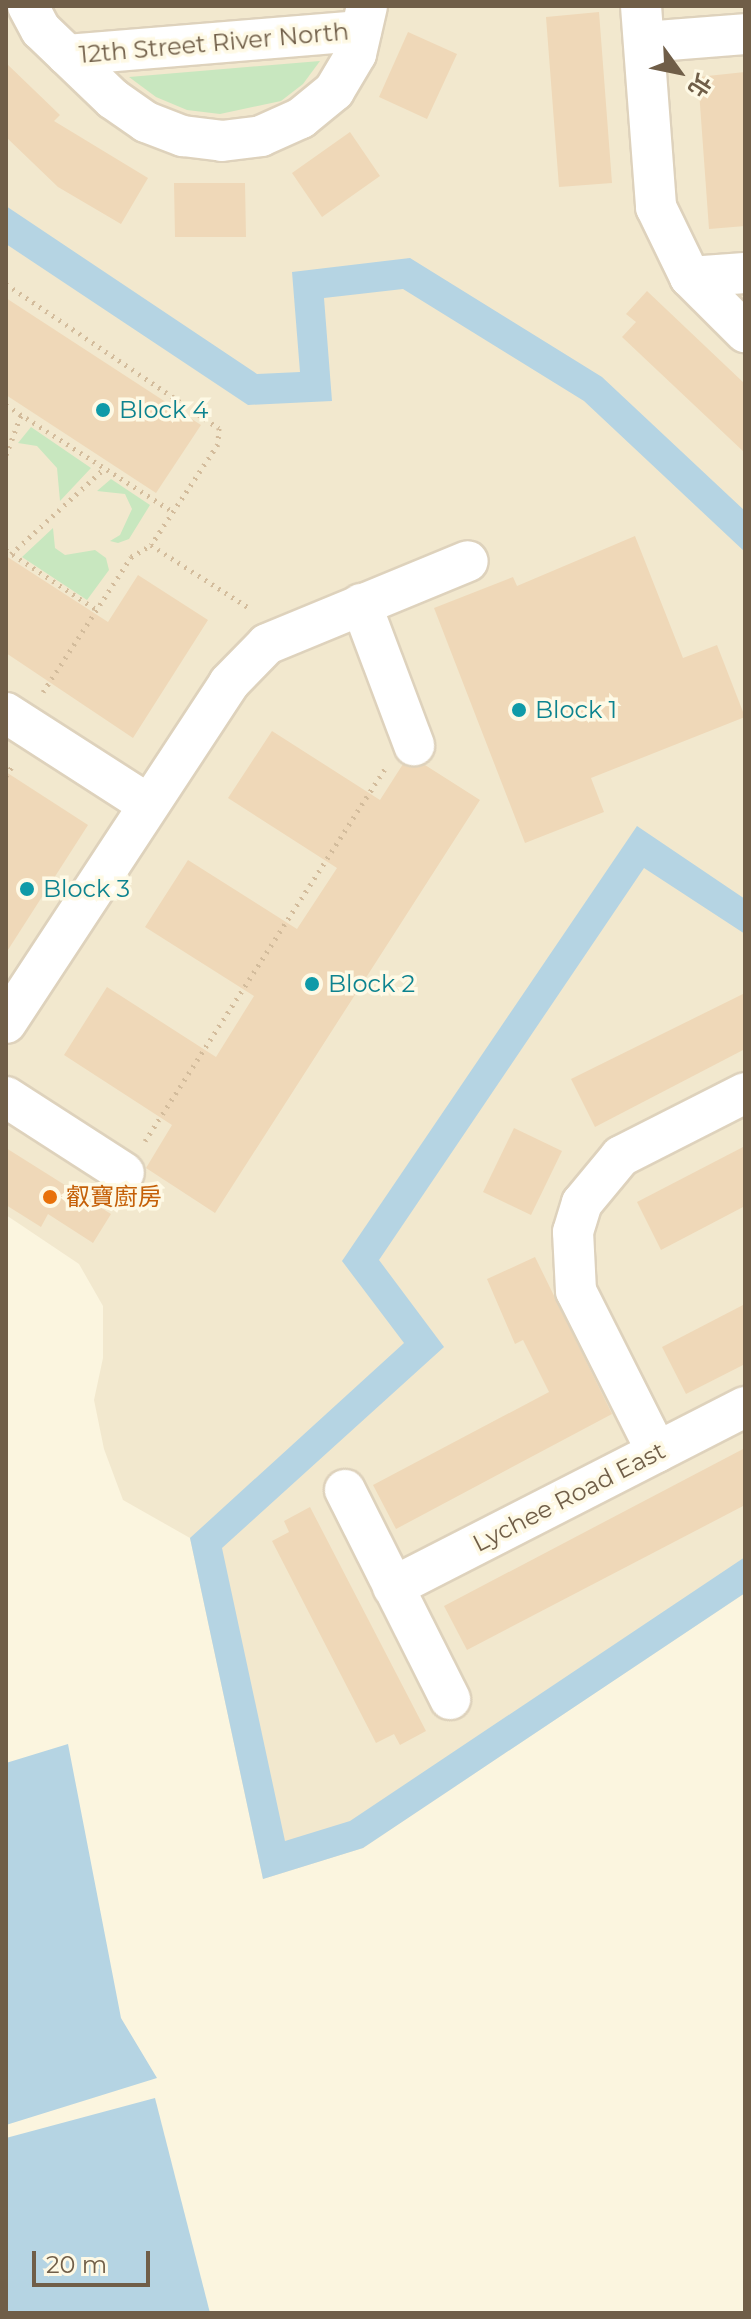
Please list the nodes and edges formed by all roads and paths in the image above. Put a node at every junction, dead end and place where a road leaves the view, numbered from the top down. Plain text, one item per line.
1 (28, 6) edge
2 (364, 18) edge
3 (643, 24) edge
4 (745, 34) edge
5 (67, 55) junction
6 (745, 273) edge
7 (690, 277) junction
8 (6, 284) edge
9 (745, 332) edge
10 (6, 405) edge
11 (21, 415) junction
12 (6, 455) edge
13 (105, 468) junction
14 (173, 512) junction
15 (151, 545) junction
16 (9, 552) edge
17 (468, 561) dead end
18 (361, 604) junction
19 (249, 608) dead end
20 (97, 610) junction
21 (43, 693) dead end
22 (6, 713) edge
23 (400, 756) joint
24 (16, 761) dead end
25 (6, 776) edge
26 (148, 804) junction
27 (6, 1023) edge
28 (745, 1093) edge
29 (6, 1097) edge
30 (134, 1157) joint
31 (745, 1407) edge
32 (657, 1452) junction
33 (345, 1490) dead end
34 (393, 1587) junction
35 (450, 1699) dead end

1 - 5 street, 12th Street River North
2 - 5 street, 12th Street River North
2 - 5 street, 12th Street River North
3 - 4 street
3 - 7 street
6 - 7 street
7 - 9 street
8 - 14 path
10 - 11 path
11 - 12 path
11 - 13 path
13 - 14 path
13 - 16 path
14 - 15 path
15 - 19 path
15 - 20 path
16 - 20 path
17 - 18 street
18 - 23 street
18 - 26 street
20 - 21 path
22 - 26 street
23 - 30 path
24 - 25 path
26 - 27 street
28 - 32 street
29 - 30 street
31 - 32 street, Lychee Road East
32 - 34 street, Lychee Road East
33 - 34 street
34 - 35 street

